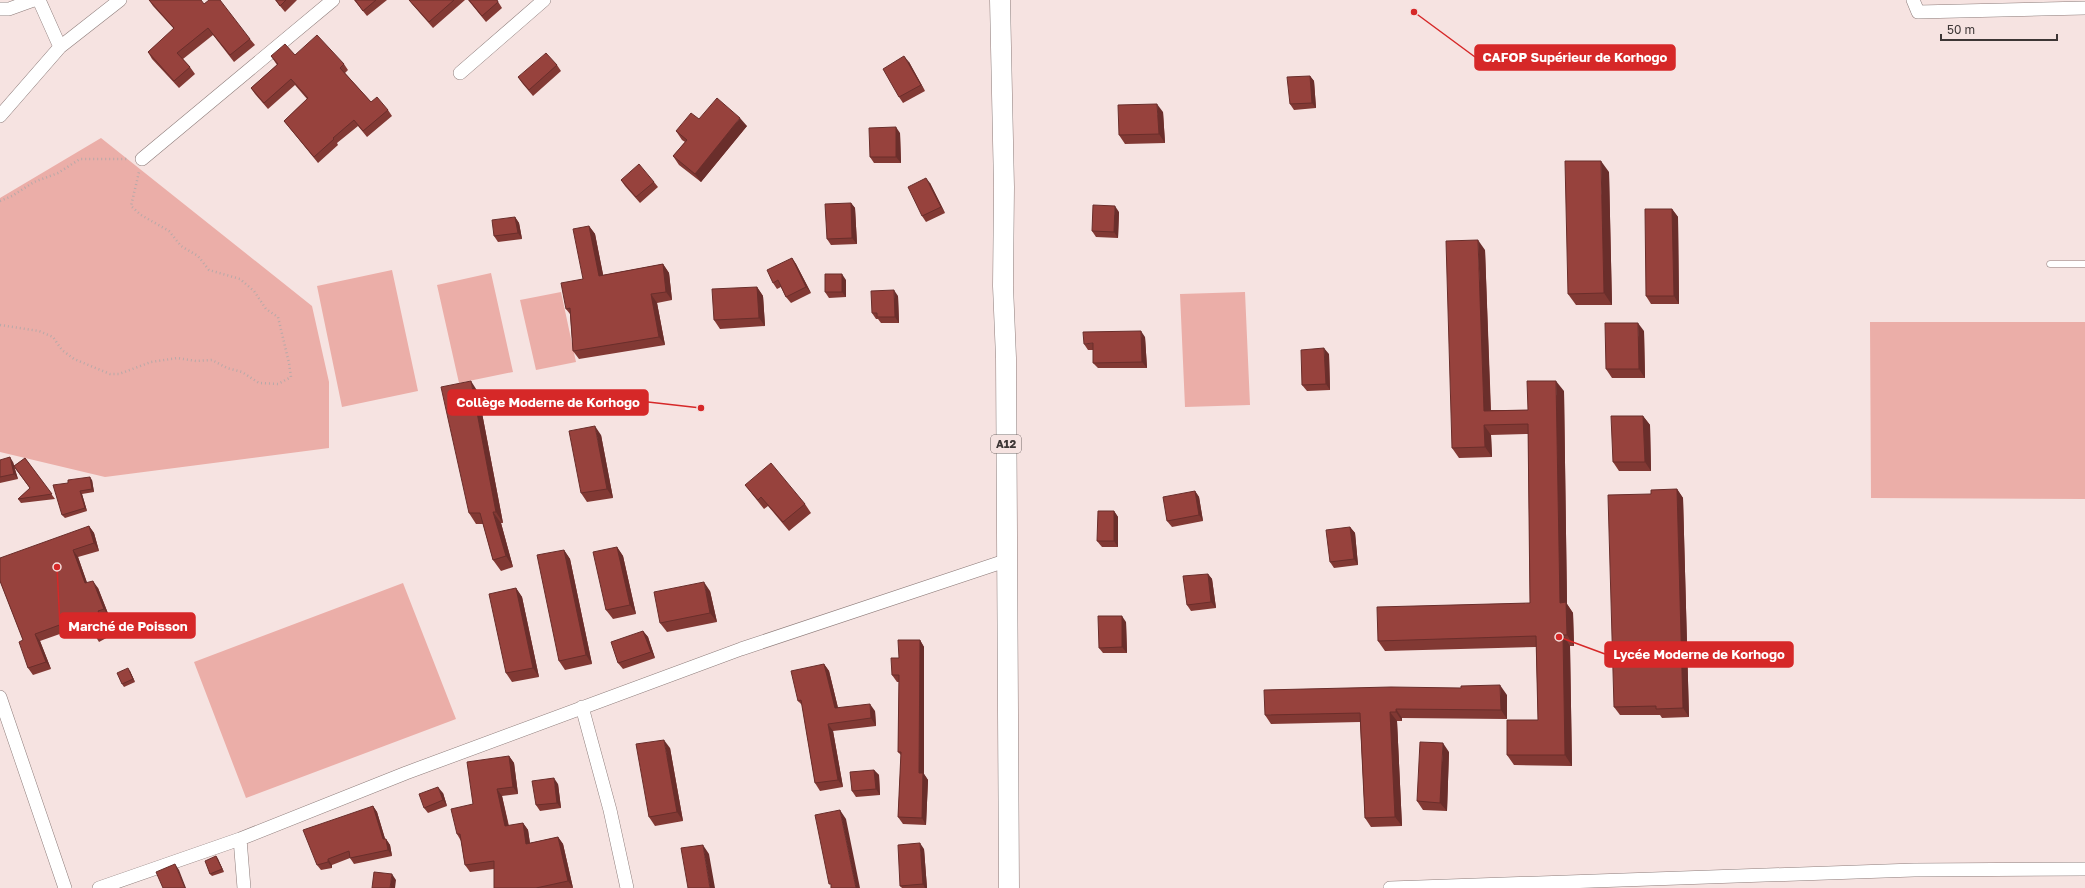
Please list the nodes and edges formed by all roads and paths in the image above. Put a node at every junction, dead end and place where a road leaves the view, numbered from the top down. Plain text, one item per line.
1 (34, 0) edge
2 (38, 0) edge
3 (120, 0) edge
4 (333, 0) edge
5 (544, 0) edge
6 (1000, 0) edge
7 (1913, 0) edge
8 (2078, 5) edge
9 (0, 9) edge
10 (60, 47) junction
11 (460, 73) dead end
12 (0, 116) edge
13 (142, 159) junction
14 (0, 201) edge
15 (2050, 264) dead end
16 (2085, 264) edge
17 (0, 325) edge
18 (1008, 560) junction
19 (0, 697) edge
20 (582, 707) junction
21 (240, 839) junction
22 (2085, 869) edge
23 (1514, 886) edge
24 (65, 888) edge
25 (99, 888) edge
26 (244, 888) edge
27 (627, 888) edge
28 (1009, 888) edge
29 (1390, 888) edge

1 - 9 street
2 - 10 street
3 - 10 street
4 - 13 street
5 - 11 street
6 - 18 main road, A12
7 - 8 street
10 - 12 street
13 - 14 path
13 - 17 path
15 - 16 lane
18 - 20 street
18 - 28 main road, A12
19 - 24 street
20 - 21 street
20 - 27 street
21 - 25 street
21 - 26 street
22 - 23 street
23 - 29 street

